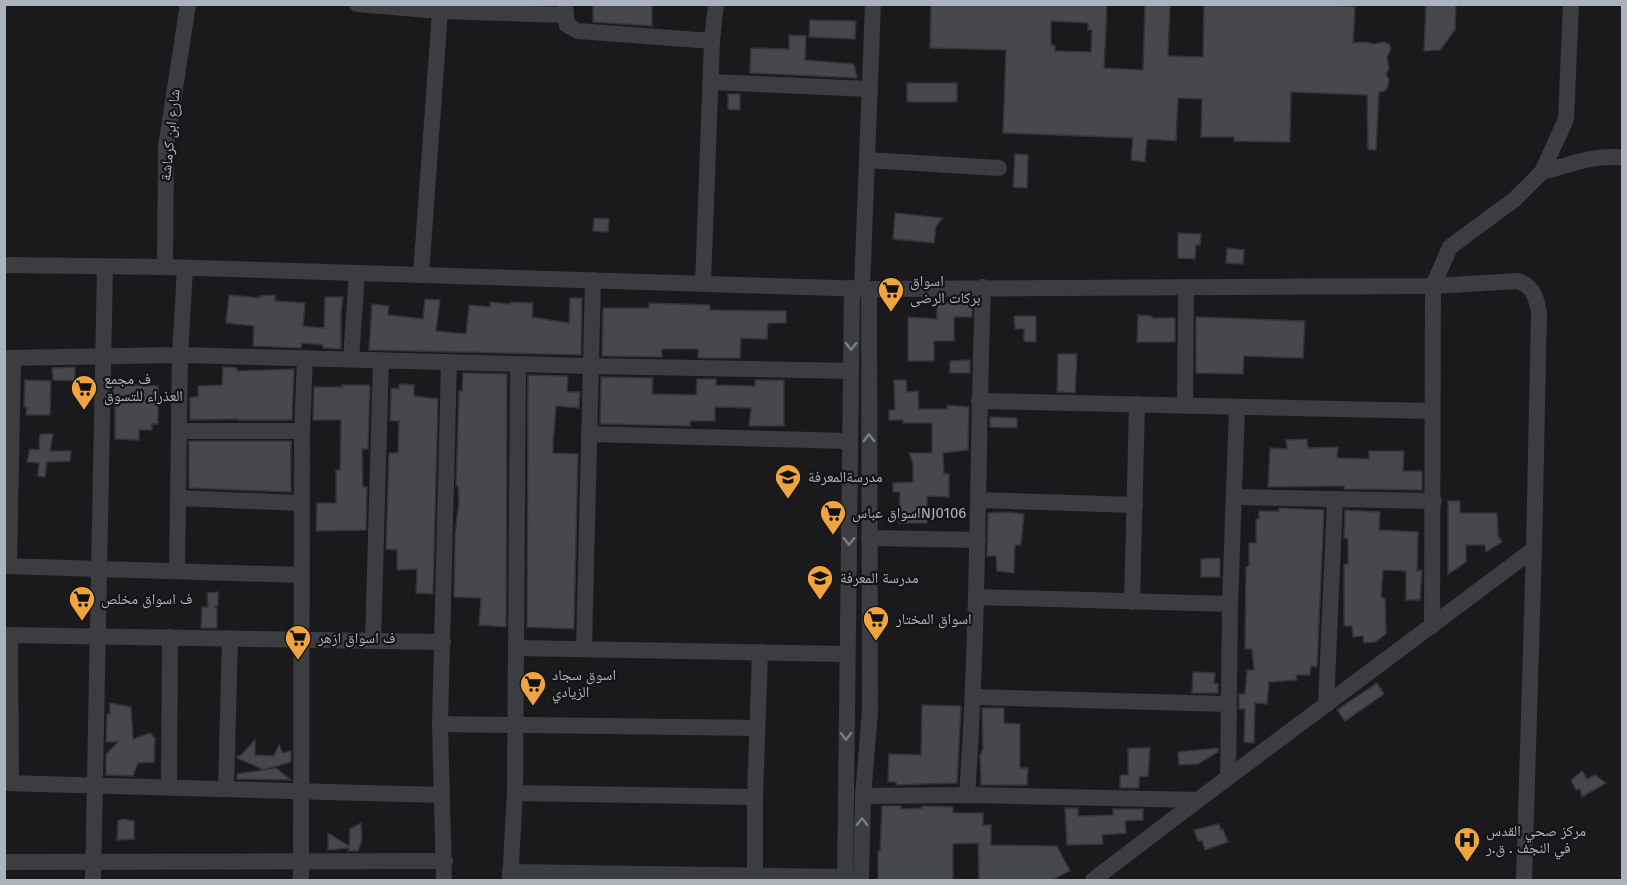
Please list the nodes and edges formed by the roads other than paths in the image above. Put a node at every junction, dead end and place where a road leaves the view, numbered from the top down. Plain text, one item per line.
1 (188, 4) edge
2 (357, 4) edge
3 (716, 4) edge
4 (873, 4) edge
5 (1571, 4) edge
6 (565, 10) edge
7 (440, 11) junction
8 (712, 41) junction
9 (711, 82) junction
10 (870, 88) junction
11 (1623, 158) edge
12 (867, 160) junction
13 (999, 168) dead end
14 (1542, 172) junction
15 (4, 265) edge
16 (105, 267) junction
17 (165, 267) junction
18 (185, 268) junction
19 (357, 273) junction
20 (421, 275) junction
21 (593, 280) junction
22 (703, 284) junction
23 (1433, 286) junction
24 (983, 287) junction
25 (1186, 287) junction
26 (861, 288) junction
27 (104, 355) junction
28 (180, 355) junction
29 (9, 358) edge
30 (305, 358) junction
31 (351, 359) junction
32 (381, 360) junction
33 (449, 362) junction
34 (518, 364) junction
35 (590, 366) junction
36 (851, 371) junction
37 (979, 401) junction
38 (1137, 404) junction
39 (1185, 406) junction
40 (1237, 407) junction
41 (1432, 411) junction
42 (179, 431) junction
43 (302, 431) junction
44 (589, 434) junction
45 (850, 441) junction
46 (1235, 497) junction
47 (178, 498) junction
48 (1335, 499) junction
49 (978, 500) junction
50 (1434, 501) junction
51 (301, 503) junction
52 (1135, 505) junction
53 (869, 538) junction
54 (978, 540) junction
55 (1534, 549) junction
56 (7, 566) edge
57 (99, 568) junction
58 (177, 571) junction
59 (301, 575) junction
60 (977, 597) junction
61 (1132, 602) junction
62 (1230, 604) junction
63 (1432, 626) junction
64 (7, 635) edge
65 (98, 635) junction
66 (170, 637) junction
67 (230, 638) junction
68 (302, 639) junction
69 (373, 641) junction
70 (443, 642) junction
71 (516, 648) junction
72 (584, 648) junction
73 (760, 652) junction
74 (847, 654) junction
75 (974, 697) junction
76 (1228, 704) junction
77 (1326, 705) junction
78 (870, 711) junction
79 (847, 712) junction
80 (440, 724) junction
81 (516, 725) junction
82 (758, 728) junction
83 (1228, 778) junction
84 (8, 783) edge
85 (95, 786) junction
86 (169, 788) junction
87 (226, 789) junction
88 (300, 791) junction
89 (515, 793) junction
90 (440, 795) junction
91 (967, 795) junction
92 (863, 796) junction
93 (755, 797) junction
94 (1197, 800) junction
95 (445, 861) junction
96 (4, 862) edge
97 (302, 862) junction
98 (94, 863) junction
99 (510, 876) edge
100 (686, 877) edge
101 (755, 878) edge
102 (850, 879) edge
103 (93, 880) edge
104 (301, 880) edge
105 (444, 880) edge
106 (1093, 880) edge
107 (1524, 880) edge

1 - 17 street, شارع ابن كرماشة
2 - 7 street
3 - 8 street
4 - 10 street
5 - 14 street
6 - 7 street
6 - 8 street
7 - 20 street
8 - 9 street
9 - 10 street
9 - 22 street
10 - 12 street
11 - 14 street
12 - 13 street
12 - 26 street
14 - 23 street
15 - 16 street
16 - 17 street
16 - 27 street
17 - 18 street
18 - 19 street
18 - 28 street
19 - 20 street
19 - 31 street
20 - 21 street
21 - 22 street
21 - 35 street
22 - 26 street
23 - 25 street
23 - 41 street
23 - 55 street
24 - 25 street
24 - 26 street
24 - 37 street
25 - 39 street
26 -> 36 street
53 -> 26 street
27 - 28 street
27 - 29 street
27 - 57 street
28 - 30 street
28 - 42 street
29 - 56 street
30 - 31 street
30 - 43 street
31 - 32 street
32 - 33 street
32 - 69 street
33 - 34 street
33 - 70 street
34 - 35 street
34 - 71 street
35 - 36 street
35 - 44 street
36 - 45 street
37 - 38 street
37 - 49 street
38 - 39 street
38 - 52 street
39 - 40 street
40 - 41 street
40 - 46 street
41 - 50 street
42 - 43 street
42 - 47 street
43 - 51 street
44 - 45 street
44 - 72 street
45 -> 74 street
46 - 48 street
46 - 62 street
47 - 51 street
47 - 58 street
48 - 50 street
48 - 77 street
49 - 52 street
49 - 54 street
50 - 63 street
51 - 59 street
52 - 61 street
53 - 54 street
53 - 78 street
54 - 60 street
55 - 63 street
55 - 107 street
56 - 57 street
57 - 58 street
57 - 65 street
58 - 59 street
59 - 68 street
60 - 61 street
60 - 75 street
61 - 62 street
62 - 76 street
63 - 77 street
64 - 65 street
64 - 84 street
65 - 66 street
65 - 85 street
66 - 67 street
66 - 86 street
67 - 68 street
67 - 87 street
68 - 69 street
68 - 88 street
69 - 70 street
70 - 80 street
71 - 72 street
71 - 81 street
72 - 73 street
73 - 74 street
73 - 82 street
74 - 79 street
75 - 76 street
75 - 91 street
76 - 83 street
77 - 83 street
78 - 79 street
78 - 92 street
79 -> 102 street
80 - 81 street
80 - 90 street
81 - 82 street
81 - 89 street
82 - 93 street
83 - 94 street
84 - 85 street
85 - 86 street
85 - 98 street
86 - 87 street
87 - 88 street
88 - 90 street
88 - 97 street
89 - 93 street
89 - 99 street
90 - 95 street
91 - 92 street
91 - 94 street
102 -> 92 street
93 - 101 street
94 - 106 street
95 - 97 street
95 - 105 street
96 - 98 street
97 - 98 street
97 - 104 street
98 - 103 street
99 - 100 street
100 - 101 street
101 - 102 street

